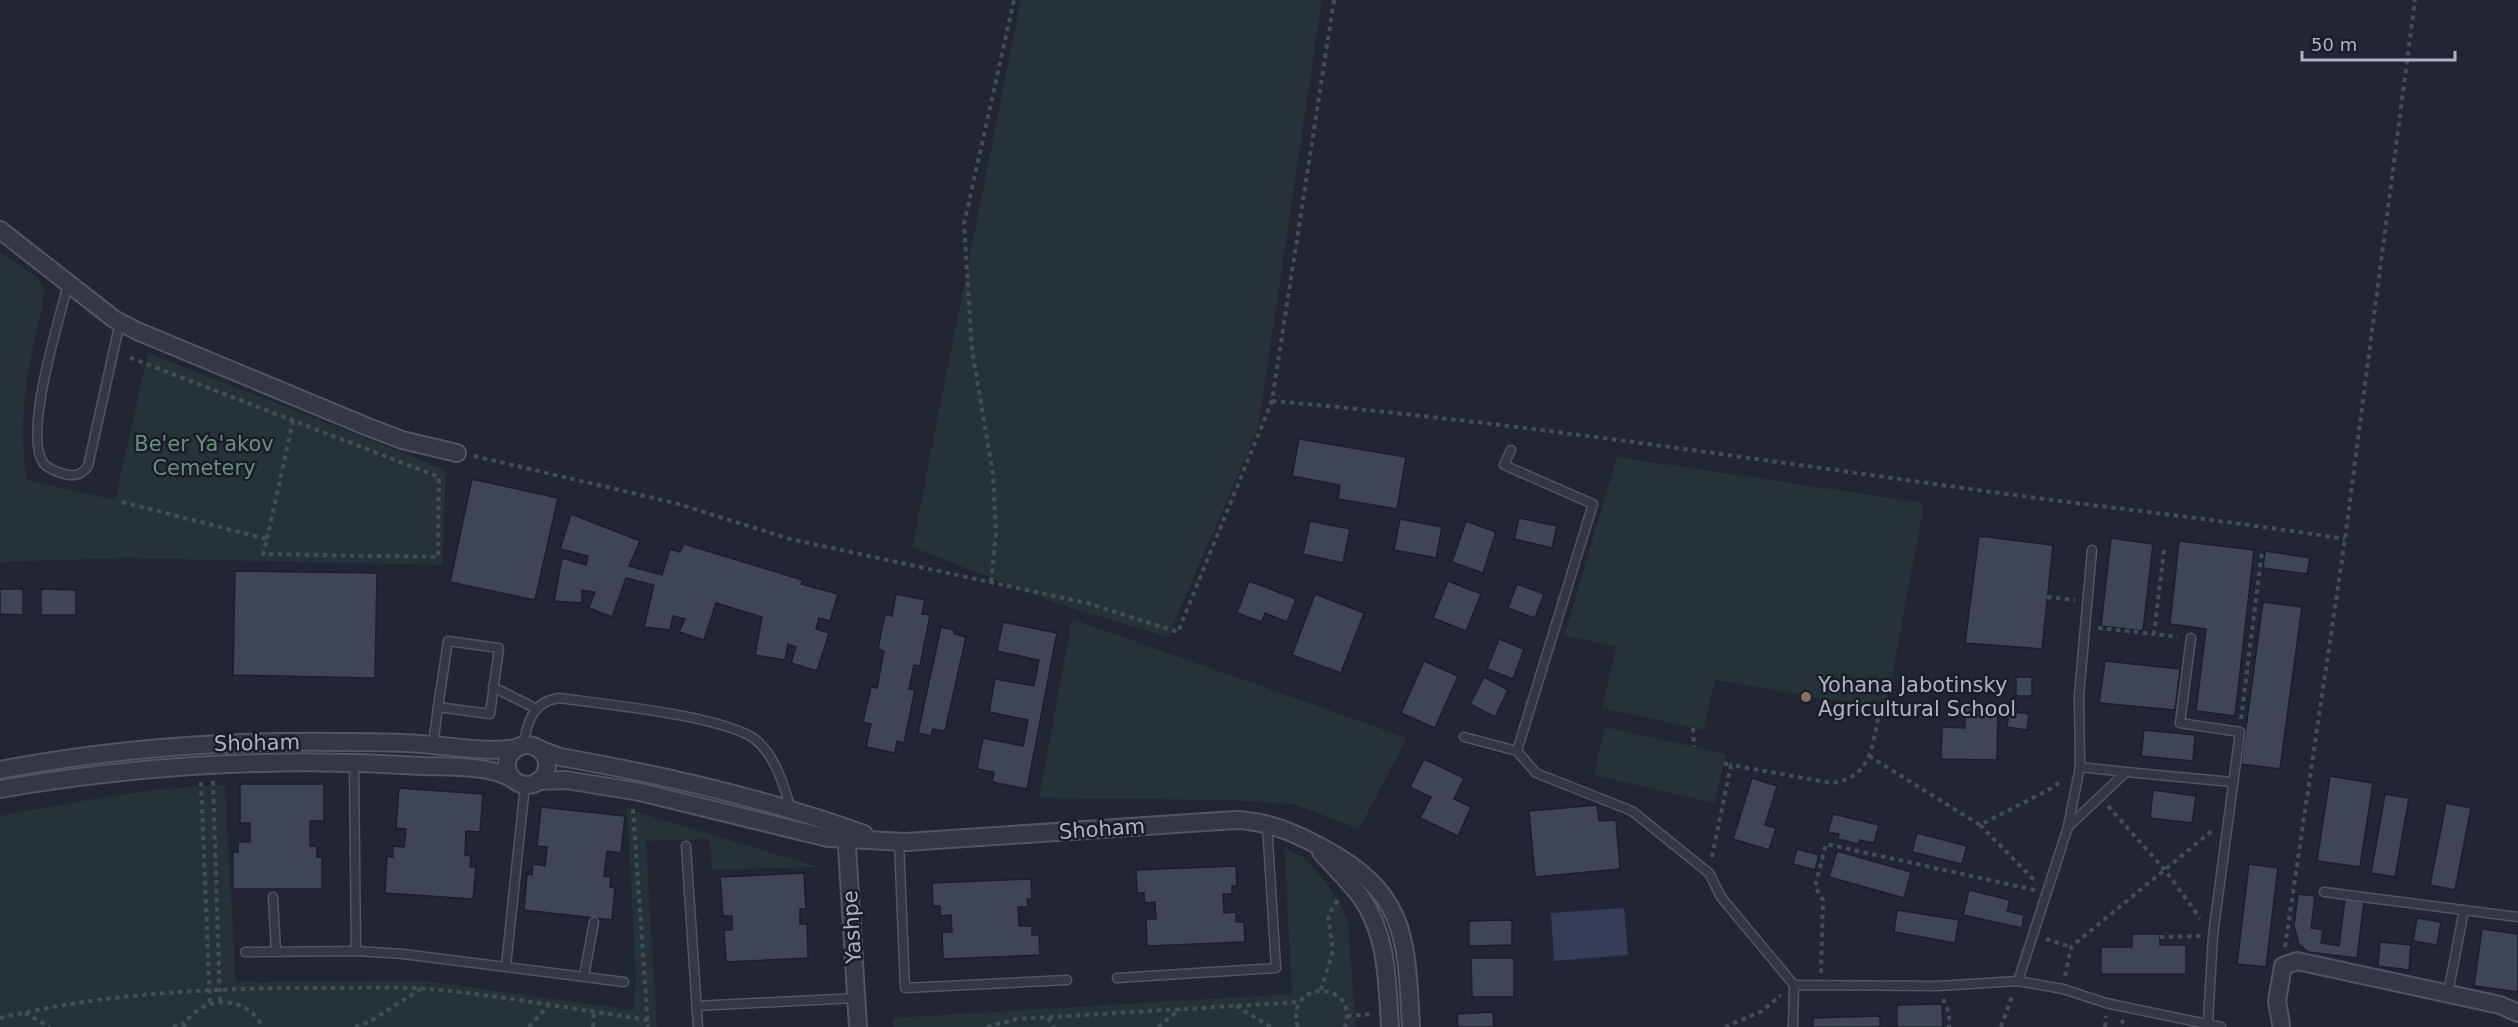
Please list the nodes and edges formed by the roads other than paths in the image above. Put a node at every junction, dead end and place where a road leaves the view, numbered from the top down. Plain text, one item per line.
1 (0, 230) edge
2 (68, 283) junction
3 (120, 322) junction
4 (1511, 450) dead end
5 (457, 453) road end
6 (2092, 550) dead end
7 (2191, 638) road end
8 (493, 687) junction
9 (438, 707) junction
10 (535, 708) junction
11 (1464, 737) dead end
12 (433, 745) junction
13 (519, 746) junction
14 (541, 750) junction
15 (1517, 751) junction
16 (354, 763) junction
17 (2080, 767) junction
18 (0, 770) edge
19 (2126, 772) junction
20 (525, 782) junction
21 (2232, 782) junction
22 (0, 789) edge
23 (791, 809) junction
24 (1267, 824) junction
25 (2068, 827) junction
26 (847, 833) junction
27 (893, 842) junction
28 (1312, 842) junction
29 (686, 846) dead end
30 (2324, 892) dead end
31 (273, 897) dead end
32 (2464, 910) junction
33 (2518, 917) edge
34 (594, 922) dead end
35 (356, 951) junction
36 (245, 952) dead end
37 (276, 952) junction
38 (506, 966) junction
39 (584, 976) junction
40 (1117, 978) dead end
41 (1067, 980) dead end
42 (2018, 981) junction
43 (624, 982) dead end
44 (1794, 986) junction
45 (2448, 993) junction
46 (856, 998) junction
47 (696, 1006) junction
48 (2518, 1013) edge
49 (1389, 1020) edge
50 (2208, 1023) junction
51 (2283, 1026) edge
52 (698, 1027) edge
53 (858, 1027) edge
54 (1411, 1027) edge
55 (1793, 1027) edge
56 (2221, 1027) edge

1 - 2 street
2 - 3 street
2 - 3 lane
3 - 5 street
4 - 15 lane
6 - 17 lane
7 - 21 lane
8 - 9 lane
8 - 9 lane
8 - 10 lane
9 - 12 lane
10 - 13 lane
10 - 23 lane
11 - 15 lane
12 - 13 street, Shoham
12 - 18 street, Shoham
13 - 14 street
13 - 20 street
14 - 20 street
14 - 23 street, Shoham
15 - 44 lane
16 - 20 street, Shoham
16 - 22 street, Shoham
16 - 35 lane
17 - 19 lane
17 - 25 lane
19 - 21 lane
19 - 25 lane
20 - 26 street, Shoham
20 - 38 lane
21 - 50 lane
23 - 26 street, Shoham
24 - 27 street, Shoham
24 - 28 street, Shoham
24 - 40 lane
25 - 42 lane
26 - 27 street, Shoham
26 - 46 street, Yashpe
27 - 41 lane
28 - 49 street, Shoham
28 - 54 street, Shoham
29 - 47 lane
30 - 32 lane
31 - 37 lane
32 - 33 lane
32 - 45 lane
34 - 39 lane
35 - 37 lane
35 - 38 lane
36 - 37 lane
38 - 39 lane
39 - 43 lane
42 - 44 lane
42 - 50 lane
44 - 55 lane
45 - 48 street
45 - 51 street
46 - 47 lane
46 - 53 street, Yashpe
47 - 52 lane
50 - 56 lane

